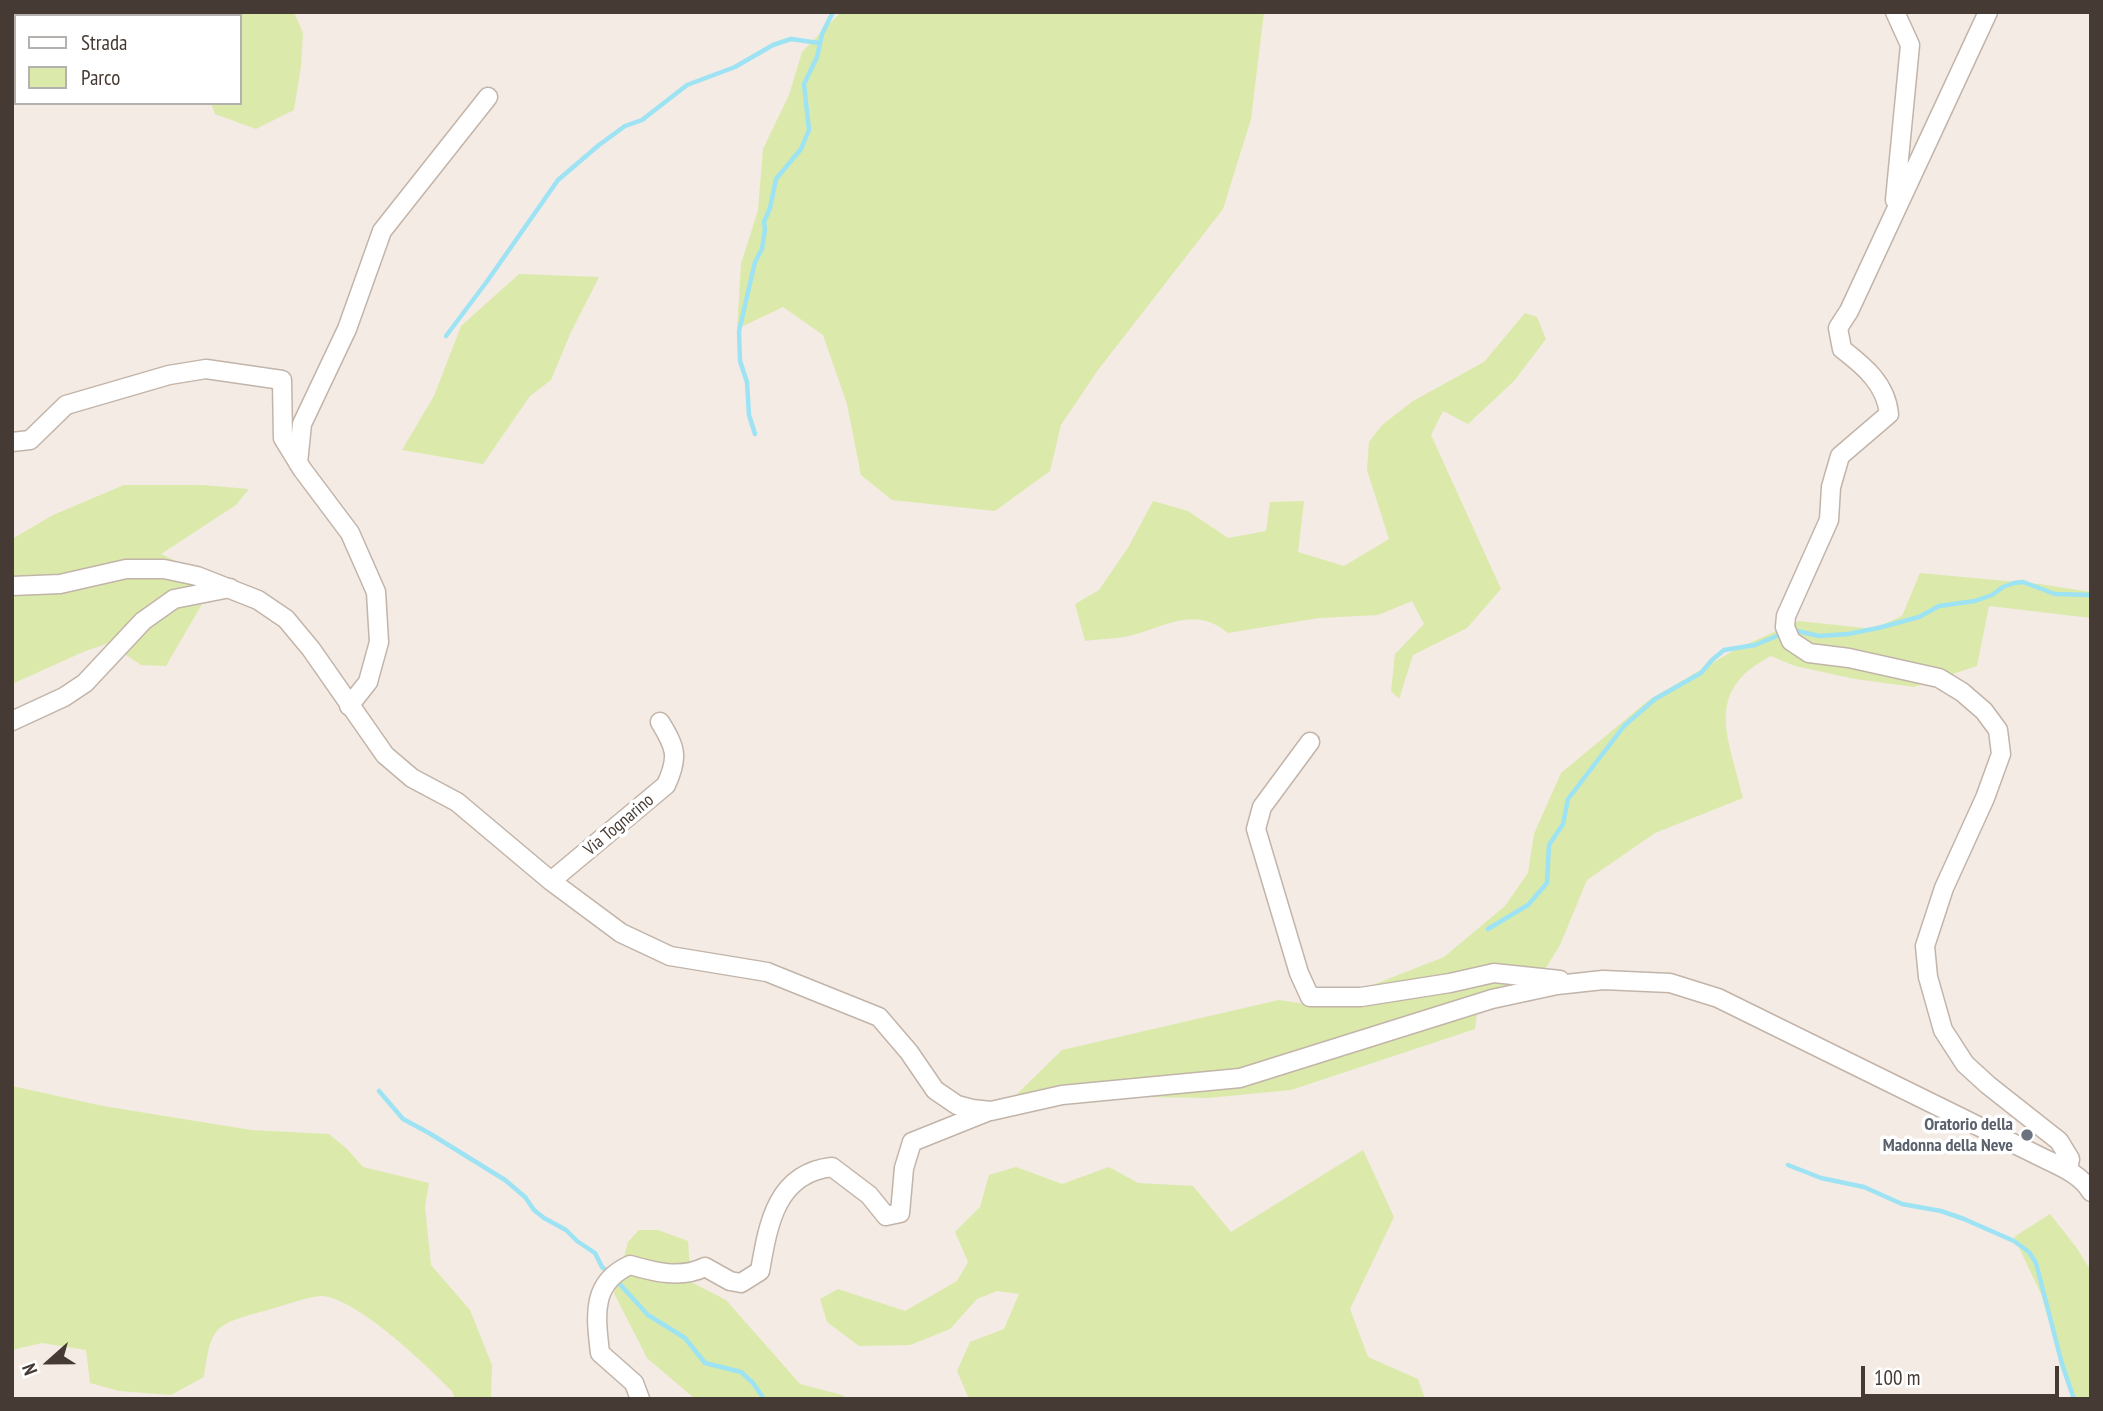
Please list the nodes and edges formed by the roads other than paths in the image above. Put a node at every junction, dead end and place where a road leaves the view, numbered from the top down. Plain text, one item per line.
1 (1895, 12) edge
2 (1988, 12) edge
3 (488, 97) dead end
4 (1893, 214) junction
5 (12, 442) edge
6 (298, 463) junction
7 (12, 586) edge
8 (230, 587) junction
9 (349, 706) junction
10 (12, 721) edge
11 (660, 722) dead end
12 (1310, 742) dead end
13 (551, 881) junction
14 (1584, 982) junction
15 (991, 1111) junction
16 (2068, 1170) junction
17 (2088, 1188) edge
18 (640, 1399) edge

1 - 4 street
2 - 4 street
3 - 6 street
4 - 16 street
5 - 6 street
6 - 9 street
7 - 8 street
8 - 9 street
8 - 10 street
9 - 13 street
11 - 13 street, Via Tognarino
12 - 14 street
13 - 15 street
14 - 15 street
14 - 16 street
15 - 18 street
16 - 17 street

